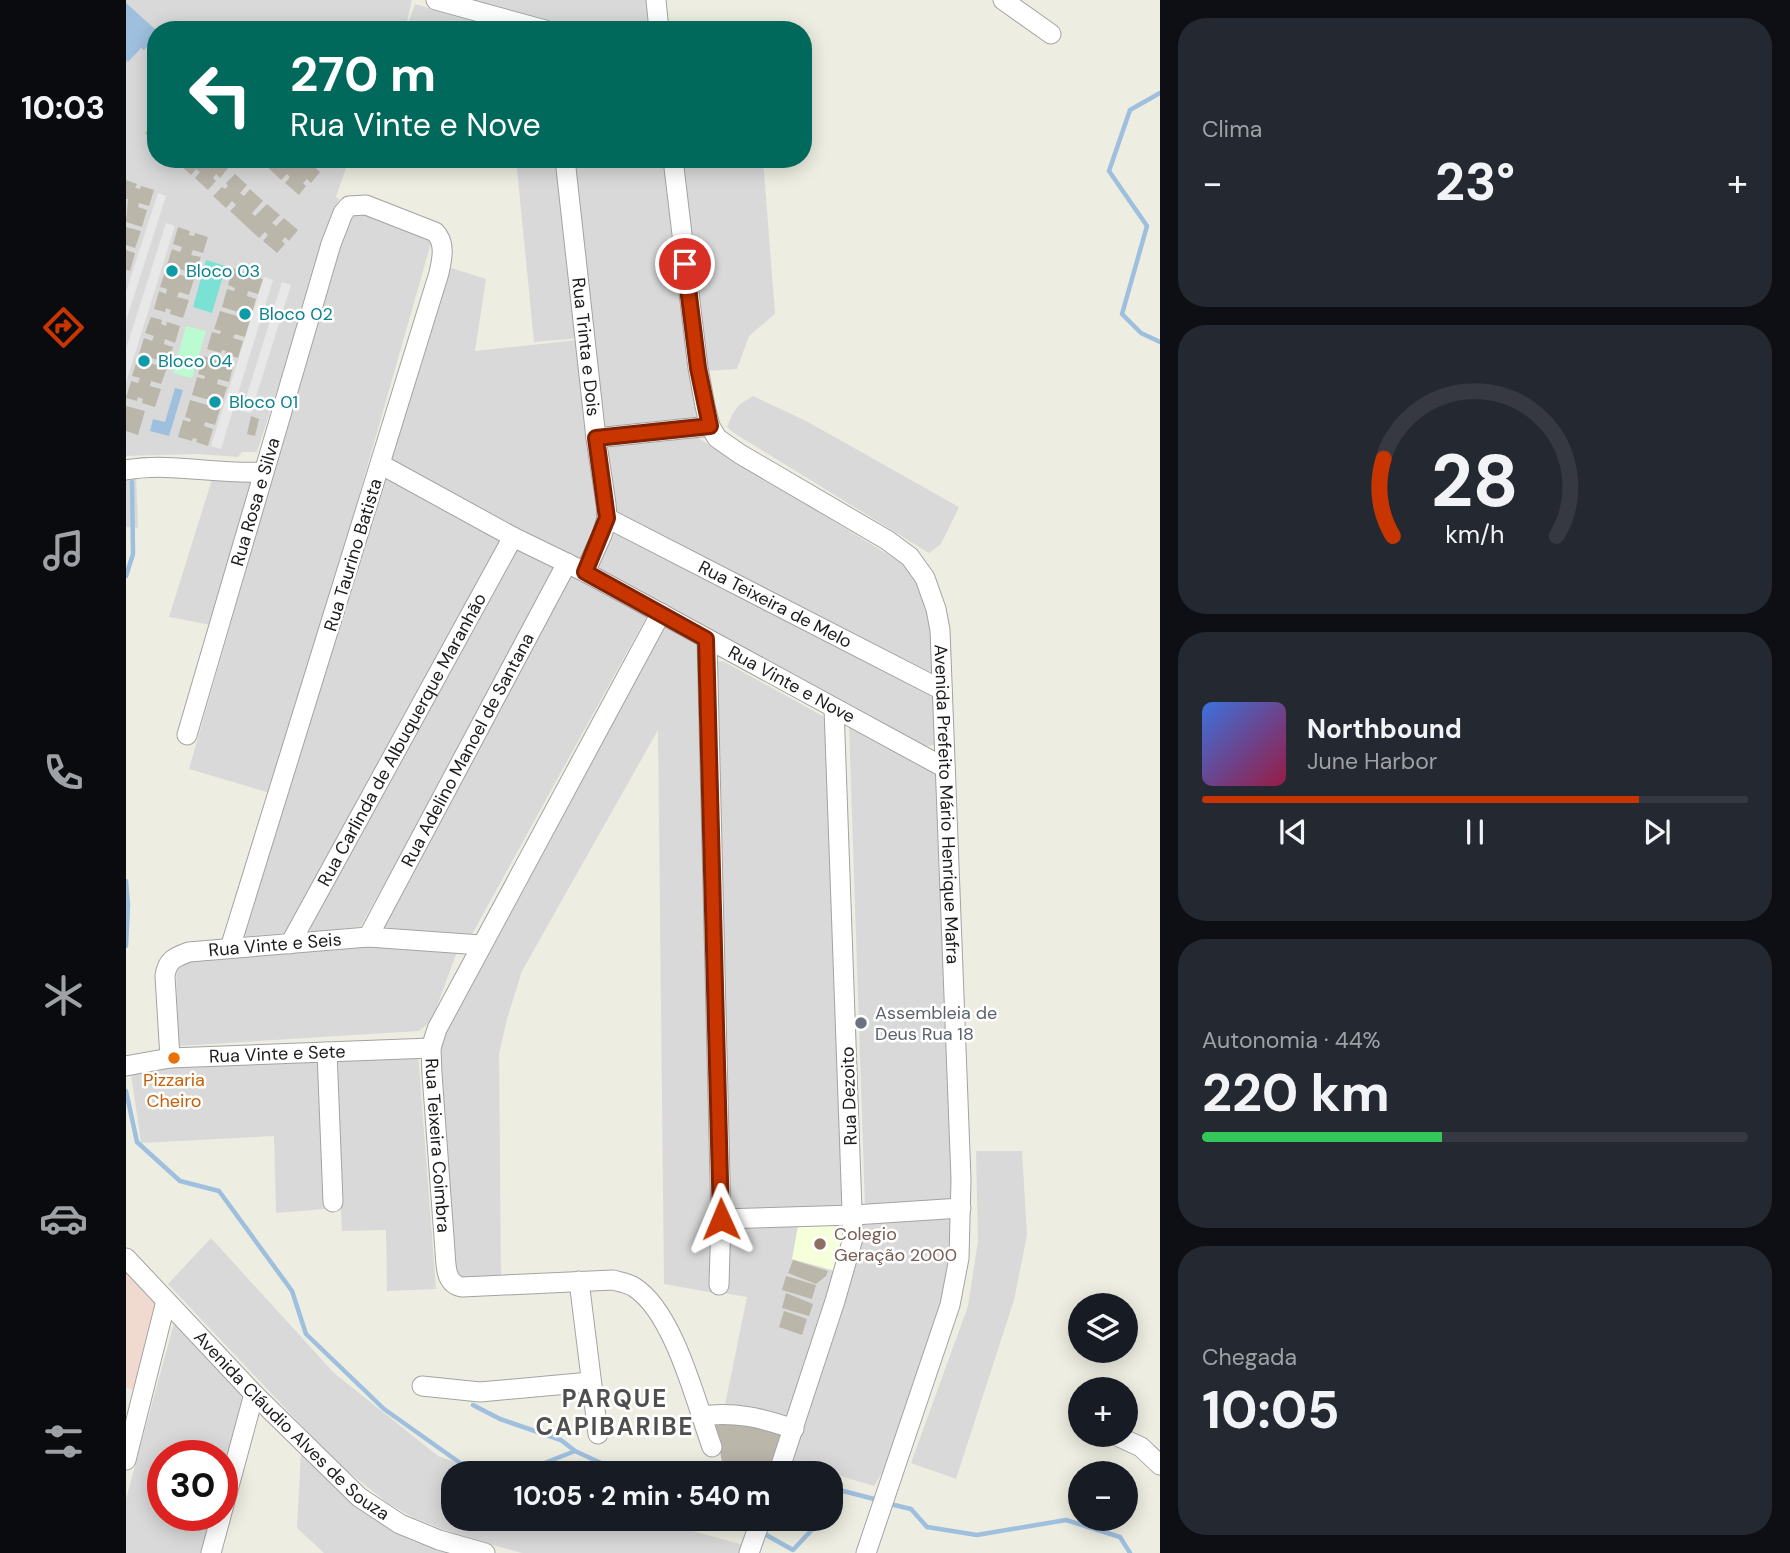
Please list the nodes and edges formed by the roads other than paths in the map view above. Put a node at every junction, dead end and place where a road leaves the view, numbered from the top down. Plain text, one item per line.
1 (436, 0) edge
2 (656, 0) edge
3 (1003, 0) edge
4 (512, 21) edge
5 (658, 21) edge
6 (1051, 34) dead end
7 (566, 168) edge
8 (674, 168) edge
9 (366, 205) joint
10 (710, 426) junction
11 (596, 438) junction
12 (380, 464) junction
13 (126, 470) edge
14 (263, 472) junction
15 (607, 518) junction
16 (513, 537) junction
17 (567, 563) junction
18 (585, 572) junction
19 (661, 613) junction
20 (706, 639) junction
21 (942, 690) junction
22 (834, 708) junction
23 (187, 735) dead end
24 (945, 768) junction
25 (368, 937) junction
26 (290, 944) junction
27 (481, 945) junction
28 (230, 948) junction
29 (431, 1048) junction
30 (327, 1052) junction
31 (170, 1058) junction
32 (131, 1066) edge
33 (333, 1202) dead end
34 (961, 1208) junction
35 (853, 1215) junction
36 (721, 1219) junction
37 (126, 1258) edge
38 (579, 1280) junction
39 (719, 1285) dead end
40 (166, 1301) junction
41 (590, 1382) junction
42 (422, 1386) dead end
43 (254, 1394) junction
44 (132, 1407) edge
45 (701, 1416) junction
46 (794, 1429) junction
47 (598, 1434) dead end
48 (1138, 1446) edge
49 (712, 1447) dead end
50 (238, 1454) edge
51 (126, 1460) edge
52 (783, 1461) edge
53 (1160, 1465) edge
54 (217, 1531) edge
55 (757, 1531) edge
56 (211, 1553) edge
57 (485, 1553) edge
58 (749, 1553) edge
59 (866, 1553) edge

1 - 4 street
2 - 5 street
3 - 6 street
7 - 11 street, Rua Trinta e Dois
8 - 10 street
9 - 12 street, Rua Taurino Batista
9 - 14 street, Rua Rosa e Silva
10 - 11 street
10 - 21 street, Avenida Prefeito Mário Henrique Mafra
11 - 15 street, Rua Trinta e Dois
12 - 16 street, Rua Vinte e Nove
12 - 28 street, Rua Taurino Batista
13 - 14 street
14 - 23 street, Rua Rosa e Silva
15 - 18 street, Rua Trinta e Dois
15 - 21 street, Rua Teixeira de Melo
16 - 17 street, Rua Vinte e Nove
16 - 26 street, Rua Carlinda de Albuquerque Maranhão
17 - 18 street, Rua Vinte e Nove
17 - 25 street, Rua Adelino Manoel de Santana
18 - 19 street, Rua Vinte e Nove
19 - 20 street, Rua Vinte e Nove
19 - 27 street, Rua Teixeira Coimbra
20 - 22 street, Rua Vinte e Nove
20 - 36 street
21 - 24 street, Avenida Prefeito Mário Henrique Mafra
22 - 24 street, Rua Vinte e Nove
22 - 35 street, Rua Dezoito
24 - 34 street, Avenida Prefeito Mário Henrique Mafra
25 - 26 street, Rua Vinte e Seis
25 - 27 street, Rua Vinte e Seis
26 - 28 street, Rua Vinte e Seis
27 - 29 street, Rua Teixeira Coimbra
28 - 31 street, Rua Vinte e Seis
29 - 30 street, Rua Vinte e Sete
29 - 38 street, Rua Teixeira Coimbra
30 - 31 street, Rua Vinte e Sete
30 - 33 street
31 - 32 street, Rua Vinte e Sete
34 - 35 street
34 - 59 street, Avenida Prefeito Mário Henrique Mafra
35 - 36 street
35 - 46 street, Rua Dezoito
36 - 39 street
37 - 40 street, Avenida Cláudio Alves de Souza
38 - 41 street
38 - 45 street, Rua Teixeira Coimbra
40 - 43 street, Avenida Cláudio Alves de Souza
40 - 44 street
41 - 42 street
41 - 47 street
43 - 50 street
43 - 57 street, Avenida Cláudio Alves de Souza
44 - 51 street
45 - 46 street
45 - 49 street, Rua Teixeira Coimbra
46 - 52 street, Rua Dezoito
48 - 53 street
54 - 56 street
55 - 58 street

